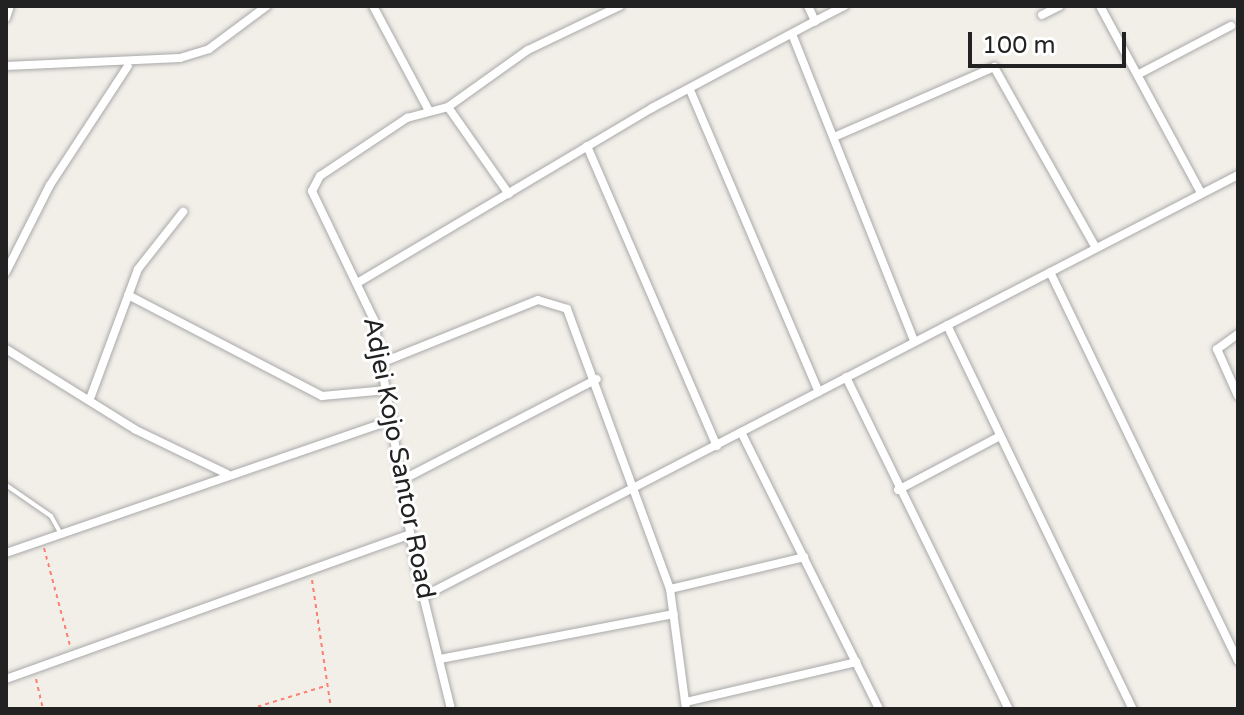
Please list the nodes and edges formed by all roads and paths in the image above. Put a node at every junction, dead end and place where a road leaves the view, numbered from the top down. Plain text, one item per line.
1 (10, 6) edge
2 (267, 6) edge
3 (373, 6) edge
4 (620, 6) edge
5 (808, 6) edge
6 (844, 6) edge
7 (1060, 6) edge
8 (1100, 6) edge
9 (1042, 15) dead end
10 (6, 18) edge
11 (815, 21) junction
12 (1231, 26) dead end
13 (792, 34) junction
14 (6, 66) edge
15 (128, 66) junction
16 (1139, 74) junction
17 (690, 90) junction
18 (448, 107) junction
19 (428, 109) junction
20 (834, 137) junction
21 (587, 146) junction
22 (1238, 175) edge
23 (1201, 193) junction
24 (509, 194) junction
25 (183, 212) dead end
26 (1095, 246) junction
27 (6, 272) edge
28 (1050, 272) junction
29 (359, 282) junction
30 (128, 295) junction
31 (947, 325) junction
32 (1238, 334) edge
33 (914, 341) junction
34 (6, 349) edge
35 (381, 363) junction
36 (846, 377) junction
37 (597, 379) junction
38 (387, 390) junction
39 (819, 392) junction
40 (91, 396) junction
41 (1238, 396) edge
42 (393, 420) junction
43 (741, 432) junction
44 (1000, 436) junction
45 (717, 446) junction
46 (228, 475) junction
47 (404, 479) junction
48 (6, 485) edge
49 (637, 485) junction
50 (898, 490) junction
51 (61, 534) junction
52 (410, 534) junction
53 (43, 543) junction
54 (6, 553) edge
55 (804, 557) junction
56 (310, 567) junction
57 (670, 589) junction
58 (426, 595) junction
59 (674, 614) junction
60 (72, 651) junction
61 (440, 659) junction
62 (1238, 661) edge
63 (856, 662) junction
64 (34, 670) junction
65 (6, 679) edge
66 (325, 686) junction
67 (686, 706) edge
68 (43, 709) edge
69 (250, 709) edge
70 (331, 709) edge
71 (451, 709) edge
72 (879, 709) edge
73 (1009, 709) edge
74 (1133, 709) edge

1 - 10 street
2 - 15 street
3 - 19 street
4 - 18 street
5 - 11 street
6 - 11 street
7 - 9 street
8 - 16 street
11 - 13 street
12 - 16 street
13 - 17 street
13 - 20 street
14 - 15 street
15 - 27 street
16 - 23 street
17 - 21 street
17 - 39 street
18 - 19 street
18 - 24 street
19 - 29 street, Adjei Kojo Santor Road
20 - 26 street
20 - 33 street
21 - 24 street
21 - 45 street
22 - 23 street
23 - 26 street
24 - 29 street
25 - 30 street
26 - 28 street
28 - 31 street
28 - 62 street
29 - 35 street, Adjei Kojo Santor Road
30 - 38 street
30 - 40 street
31 - 33 street
31 - 44 street
32 - 41 street
33 - 36 street
34 - 40 street
35 - 37 street
35 - 38 street, Adjei Kojo Santor Road
36 - 39 street
36 - 50 street
37 - 47 street
37 - 49 street
38 - 42 street, Adjei Kojo Santor Road
39 - 43 street
40 - 46 street
42 - 46 street
42 - 47 street, Adjei Kojo Santor Road
43 - 45 street
43 - 55 street
44 - 50 street
44 - 74 street
45 - 49 street
46 - 51 street
47 - 52 street, Adjei Kojo Santor Road
48 - 51 lane
49 - 57 street
49 - 58 street
50 - 73 street
51 - 53 street
52 - 56 street
52 - 58 street, Adjei Kojo Santor Road
53 - 54 street
53 - 60 path
55 - 57 street
55 - 63 street
56 - 60 street
56 - 66 path
57 - 59 street
58 - 61 street, Adjei Kojo Santor Road
59 - 61 street
59 - 67 street
60 - 64 street
61 - 71 street, Adjei Kojo Santor Road
63 - 67 street
63 - 72 street
64 - 65 street
64 - 68 path
66 - 69 path
66 - 70 path

